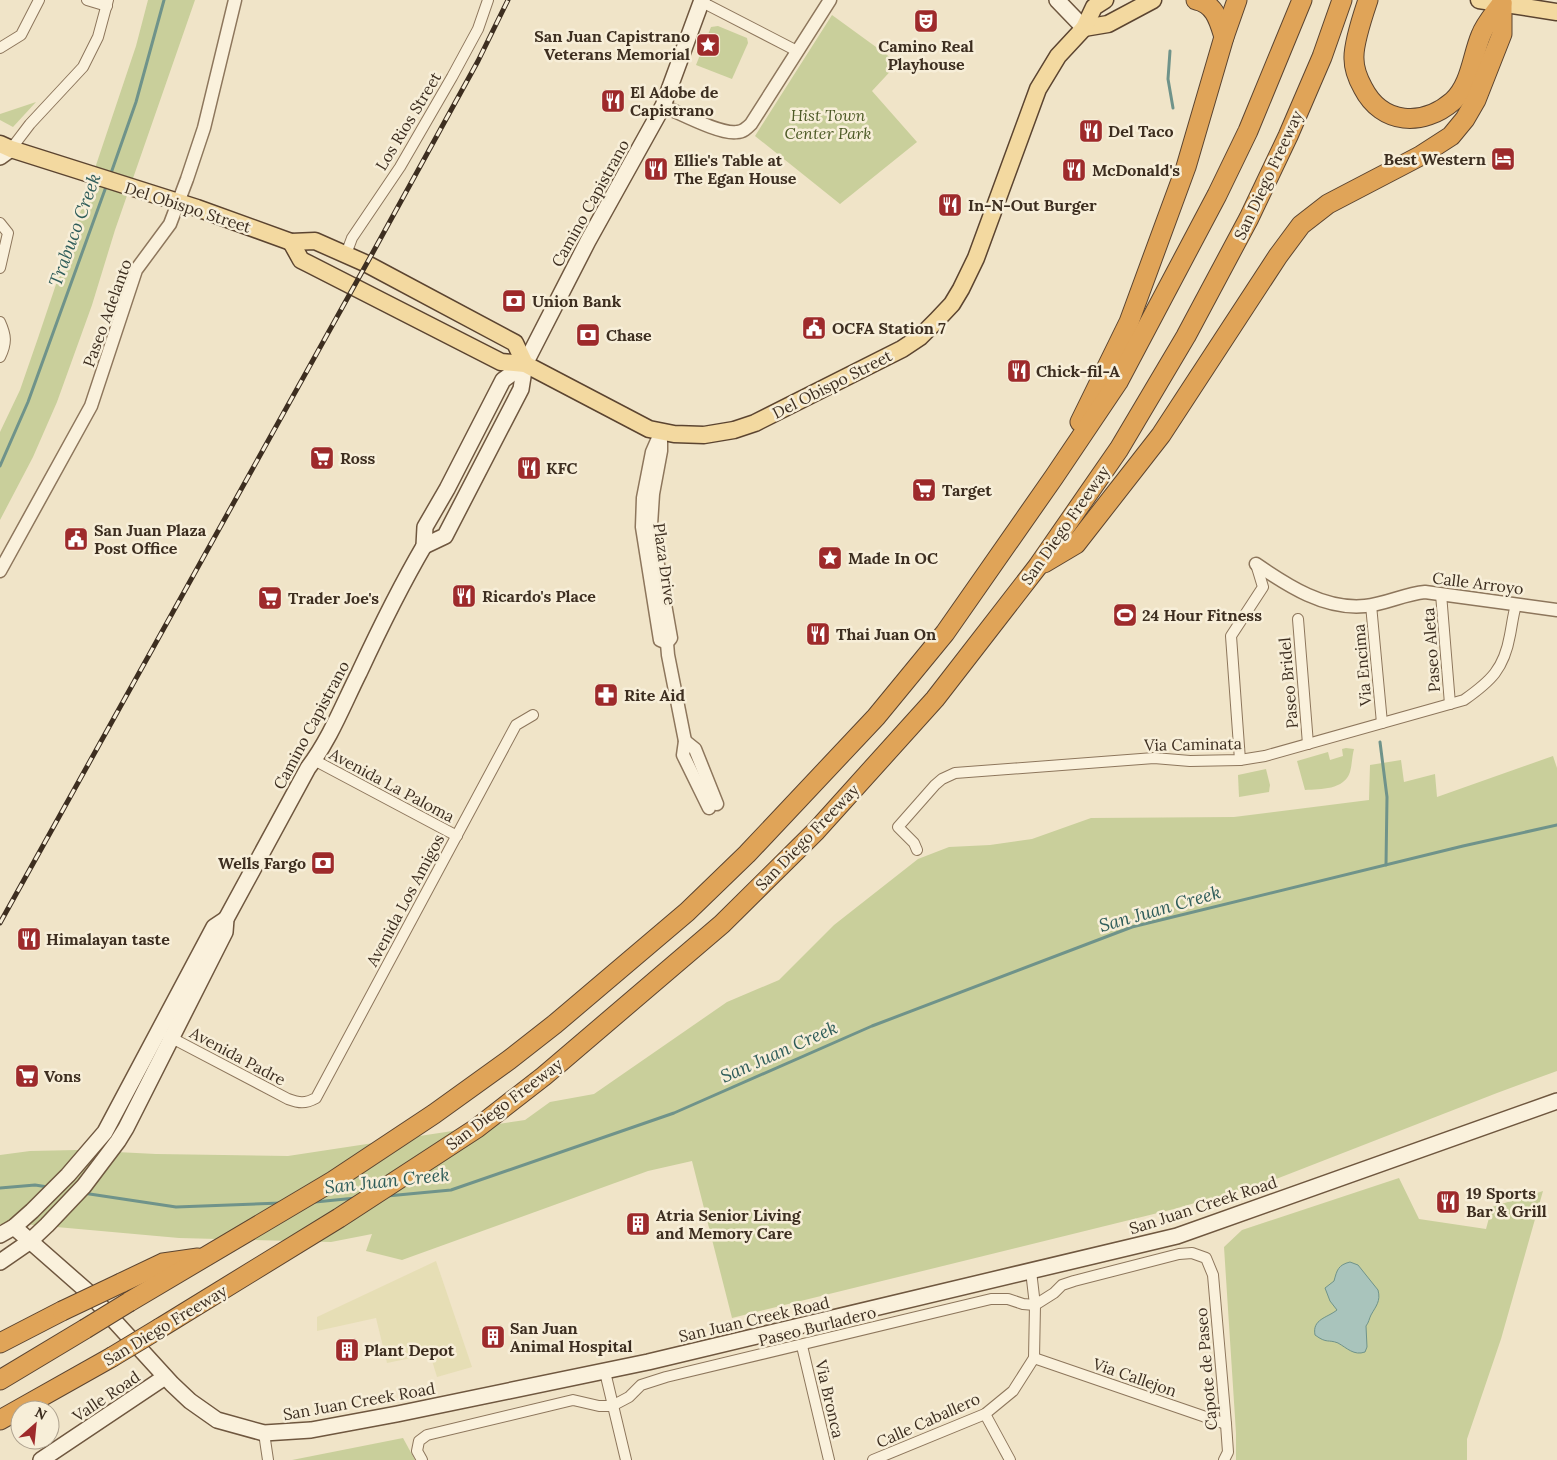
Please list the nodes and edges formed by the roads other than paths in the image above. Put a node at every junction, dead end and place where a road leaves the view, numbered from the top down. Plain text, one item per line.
1 (39, 0) edge
2 (86, 0) edge
3 (235, 0) edge
4 (488, 0) edge
5 (830, 0) edge
6 (1057, 0) edge
7 (1105, 0) edge
8 (1153, 0) edge
9 (1196, 0) edge
10 (1237, 0) edge
11 (1302, 0) edge
12 (1342, 0) edge
13 (1368, 0) edge
14 (1479, 0) edge
15 (702, 1) edge
16 (1503, 2) edge
17 (108, 3) edge
18 (1557, 12) edge
19 (1084, 28) junction
20 (1224, 37) junction
21 (0, 48) edge
22 (796, 51) junction
23 (663, 106) junction
24 (4, 150) edge
25 (178, 202) junction
26 (0, 223) edge
27 (291, 242) junction
28 (1, 254) edge
29 (346, 254) junction
30 (0, 268) edge
31 (0, 322) edge
32 (0, 357) edge
33 (525, 364) junction
34 (661, 433) junction
35 (1054, 477) junction
36 (424, 546) junction
37 (1256, 564) joint
38 (1038, 566) junction
39 (0, 572) edge
40 (1441, 594) junction
41 (1371, 605) junction
42 (1516, 605) junction
43 (1557, 610) edge
44 (1298, 619) dead end
45 (1450, 704) junction
46 (533, 714) dead end
47 (1382, 723) junction
48 (1308, 744) junction
49 (314, 760) junction
50 (1240, 760) junction
51 (713, 806) dead end
52 (457, 836) junction
53 (918, 850) dead end
54 (226, 919) junction
55 (157, 1031) junction
56 (172, 1038) junction
57 (1557, 1101) edge
58 (307, 1103) joint
59 (16, 1226) junction
60 (0, 1235) edge
61 (29, 1242) junction
62 (212, 1254) junction
63 (0, 1262) edge
64 (1031, 1270) junction
65 (1035, 1305) junction
66 (0, 1343) edge
67 (802, 1346) junction
68 (1034, 1358) junction
69 (605, 1372) junction
70 (165, 1377) junction
71 (0, 1380) edge
72 (612, 1406) junction
73 (985, 1414) junction
74 (0, 1420) edge
75 (1226, 1424) junction
76 (264, 1433) junction
77 (41, 1460) edge
78 (268, 1460) edge
79 (422, 1460) edge
80 (626, 1460) edge
81 (829, 1460) edge
82 (873, 1460) edge
83 (1010, 1460) edge
84 (1224, 1460) edge

1 - 21 street
2 - 17 street
3 - 25 street, Paseo Adelanto
4 - 29 street, Los Rios Street
5 - 22 street
6 - 19 main road
7 - 19 main road, Del Obispo Street
8 - 19 main road
9 - 20 highway
10 - 20 highway
11 - 35 highway, San Diego Freeway
12 - 38 highway, San Diego Freeway
13 - 16 highway
14 - 16 main road
15 - 22 street
15 - 23 main road, Camino Capistrano
16 - 18 main road
16 - 38 highway
17 - 24 street
19 - 34 main road, Del Obispo Street
20 - 35 highway
22 - 23 street
23 - 33 main road, Camino Capistrano
24 - 25 main road, Del Obispo Street
25 - 27 main road, Del Obispo Street
25 - 39 street, Paseo Adelanto
26 - 28 street
27 - 29 main road, Del Obispo Street
27 - 33 main road, Del Obispo Street
28 - 30 street
29 - 33 main road, Del Obispo Street
31 - 32 street
33 - 34 main road, Del Obispo Street
33 - 36 main road, Camino Capistrano
33 - 36 main road, Camino Capistrano
34 - 51 street, Plaza Drive
35 - 62 highway, San Diego Freeway
36 - 49 main road, Camino Capistrano
37 - 41 street, Calle Arroyo
37 - 50 street
38 - 74 highway, San Diego Freeway, bridge
40 - 41 street, Calle Arroyo
40 - 42 street, Calle Arroyo
40 - 45 street, Paseo Aleta
41 - 47 street, Via Encima
42 - 43 street, Calle Arroyo
42 - 45 street, Via Caminata
44 - 48 street, Paseo Bridel
45 - 47 street, Via Caminata
46 - 52 street, Avenida Los Amigos
47 - 48 street, Via Caminata
48 - 50 street, Via Caminata
49 - 52 street, Avenida La Paloma
49 - 54 main road, Camino Capistrano
50 - 53 street, Via Caminata
52 - 58 street, Avenida Los Amigos
54 - 55 main road, Camino Capistrano
54 - 56 main road, Camino Capistrano
55 - 56 street, Avenida Padre
55 - 59 main road, Camino Capistrano
56 - 58 street, Avenida Padre
56 - 61 main road, Camino Capistrano
57 - 64 main road, San Juan Creek Road
59 - 60 main road, Camino Capistrano
59 - 61 main road, San Juan Creek Road
61 - 63 main road, Camino Capistrano
61 - 70 main road, San Juan Creek Road
62 - 66 highway, bridge
62 - 71 highway, San Diego Freeway, bridge
64 - 65 street
64 - 69 main road, San Juan Creek Road
65 - 67 street, Paseo Burladero
65 - 68 street
65 - 75 street, Capote de Paseo
67 - 72 street, Paseo Burladero
67 - 81 street, Via Bronca
68 - 73 street, Calle Caballero
68 - 75 street, Via Callejon
69 - 72 street
69 - 76 main road, San Juan Creek Road
70 - 76 main road, San Juan Creek Road
70 - 77 main road, Valle Road
72 - 79 street
72 - 80 street
73 - 82 street, Calle Caballero
73 - 83 street
75 - 84 street, Capote de Paseo
76 - 78 street

